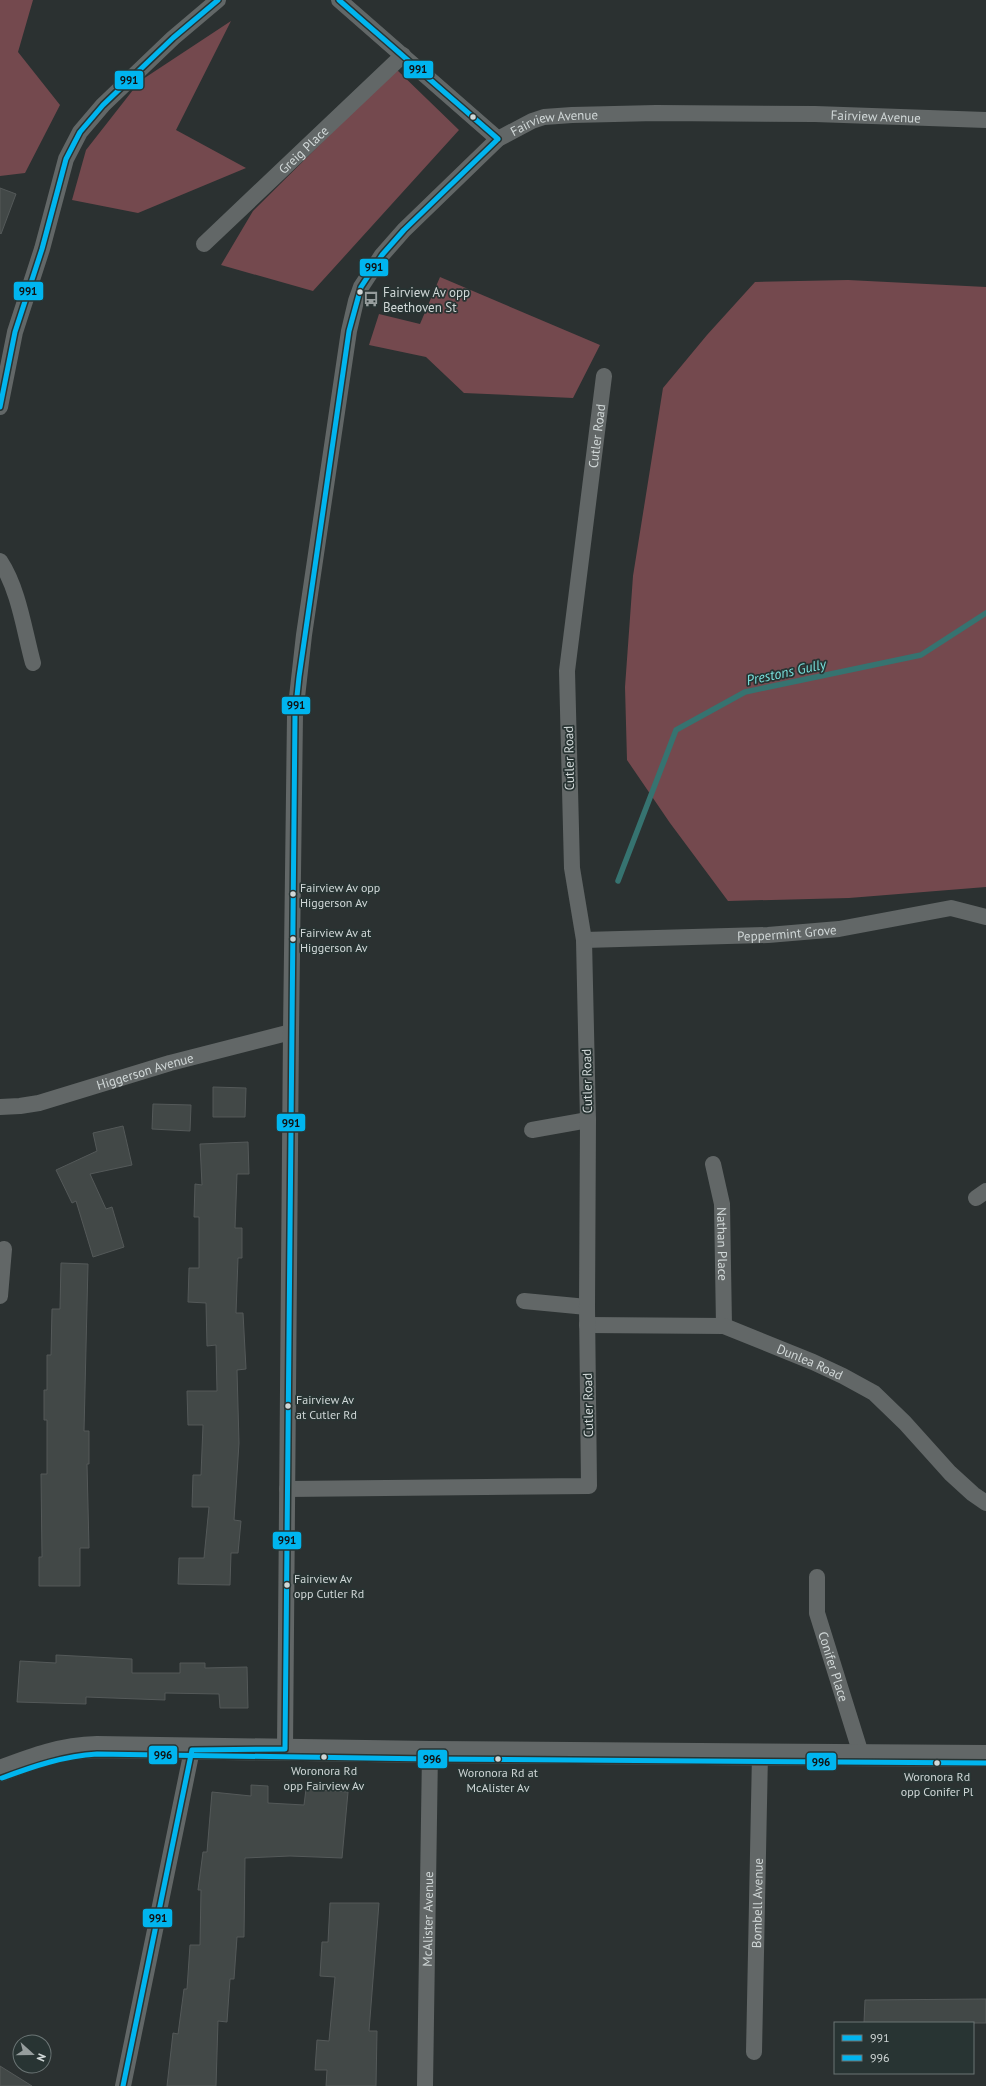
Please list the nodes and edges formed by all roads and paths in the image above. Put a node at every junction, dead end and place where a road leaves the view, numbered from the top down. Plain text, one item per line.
1 (218, 0) edge
2 (339, 0) edge
3 (402, 55) junction
4 (986, 120) edge
5 (498, 139) junction
6 (204, 244) dead end
7 (604, 376) dead end
8 (0, 407) edge
9 (0, 561) edge
10 (33, 663) dead end
11 (986, 917) edge
12 (584, 940) junction
13 (291, 1032) junction
14 (0, 1107) edge
15 (588, 1120) junction
16 (532, 1130) dead end
17 (713, 1164) dead end
18 (4, 1249) dead end
19 (0, 1296) edge
20 (524, 1301) dead end
21 (587, 1307) junction
22 (587, 1325) junction
23 (724, 1326) junction
24 (287, 1489) junction
25 (986, 1503) edge
26 (817, 1577) dead end
27 (285, 1749) junction
28 (192, 1750) junction
29 (430, 1752) junction
30 (760, 1754) junction
31 (862, 1754) junction
32 (986, 1756) edge
33 (0, 1771) edge
34 (754, 2052) dead end
35 (123, 2086) edge
36 (425, 2086) edge

1 - 8 street
2 - 3 street
3 - 5 street
3 - 6 street, Greig Place
4 - 5 street, Fairview Avenue
5 - 13 street, Fairview Avenue
7 - 12 street, Cutler Road
9 - 10 street
11 - 12 street, Peppermint Grove
12 - 15 street, Cutler Road
13 - 14 street, Higgerson Avenue
13 - 24 street, Fairview Avenue
15 - 16 street
15 - 21 street, Cutler Road
17 - 23 street, Nathan Place
18 - 19 street
20 - 21 street
21 - 22 street, Cutler Road
22 - 23 street, Dunlea Road
22 - 24 street, Cutler Road
23 - 25 street, Dunlea Road
24 - 27 street, Fairview Avenue
26 - 31 street, Conifer Place
27 - 28 street
27 - 29 street
28 - 33 street
28 - 35 street
29 - 30 street
29 - 36 street, McAlister Avenue
30 - 31 street
30 - 34 street, Bombell Avenue
31 - 32 street

